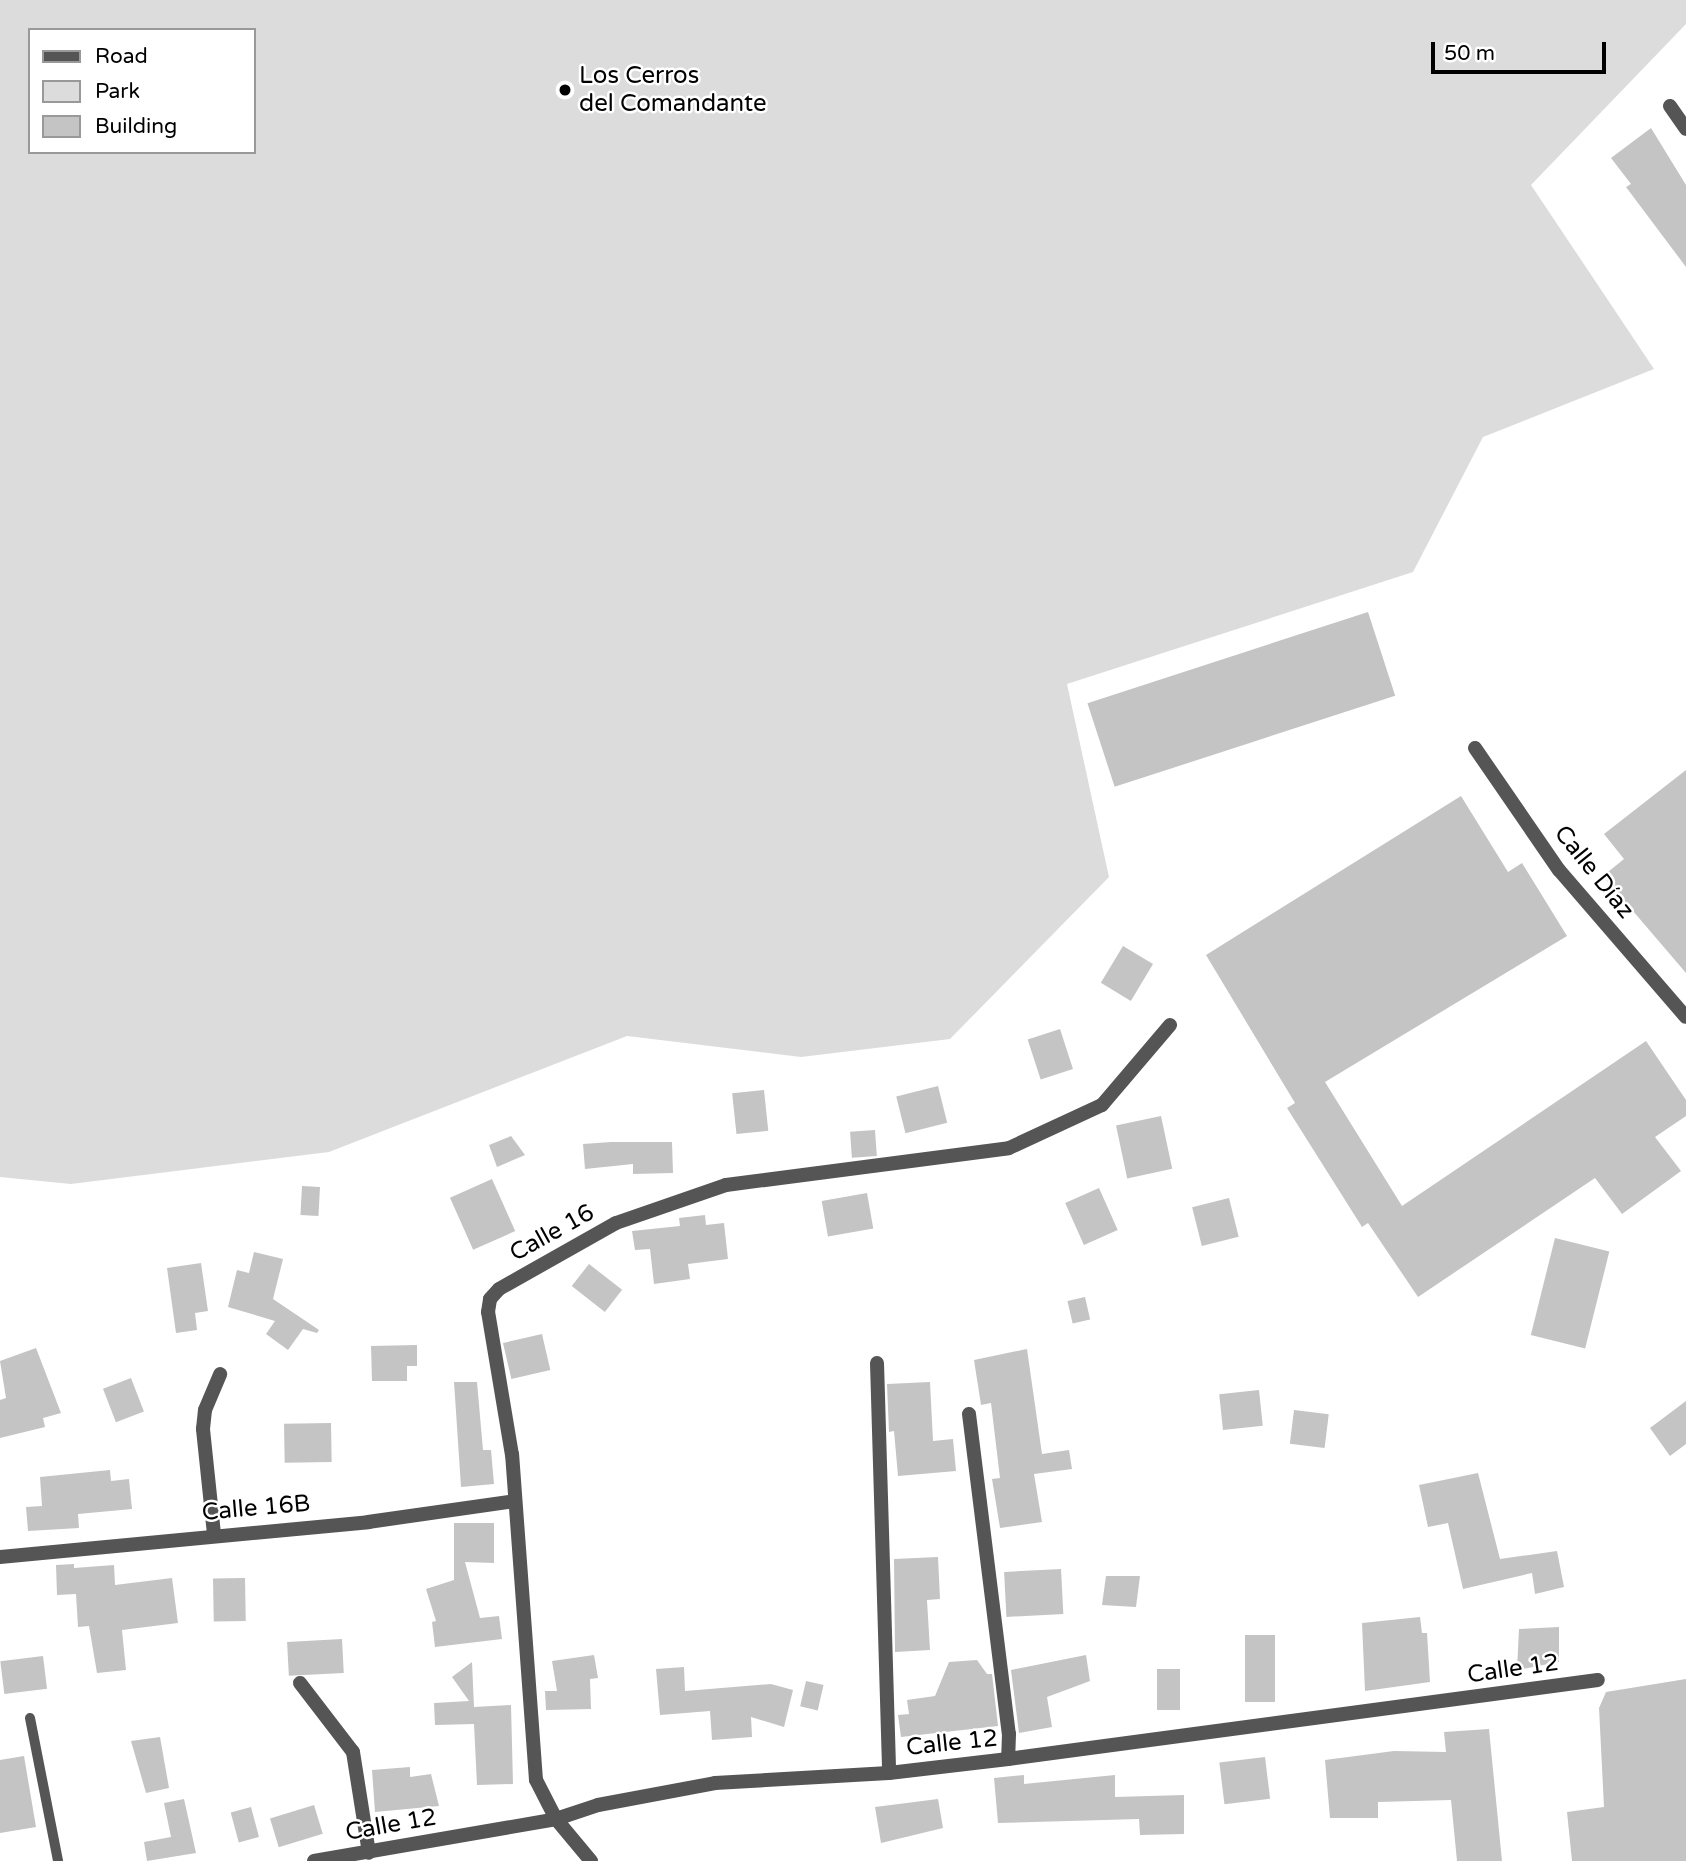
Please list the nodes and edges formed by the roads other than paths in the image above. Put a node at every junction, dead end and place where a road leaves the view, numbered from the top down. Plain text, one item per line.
1 (1670, 106) dead end
2 (1686, 129) edge
3 (1475, 748) dead end
4 (1686, 1017) edge
5 (1170, 1025) dead end
6 (877, 1363) dead end
7 (220, 1374) dead end
8 (969, 1414) dead end
9 (515, 1500) junction
10 (214, 1534) junction
11 (0, 1557) edge
12 (1598, 1680) dead end
13 (300, 1683) dead end
14 (30, 1718) dead end
15 (1007, 1759) junction
16 (889, 1773) junction
17 (556, 1819) junction
18 (369, 1853) junction
19 (58, 1861) edge
20 (314, 1861) edge
21 (591, 1861) edge

1 - 2 street
3 - 4 street, Calle Díaz
5 - 9 street, Calle 16
6 - 16 street
7 - 10 street
8 - 15 street
9 - 10 street, Calle 16B
9 - 17 street, Calle 16
10 - 11 street, Calle 16B
12 - 15 street, Calle 12
13 - 18 street
14 - 19 lane
15 - 16 street, Calle 12
16 - 17 street, Calle 12
17 - 18 street, Calle 12
17 - 21 street, Calle 16
18 - 20 street, Calle 12

